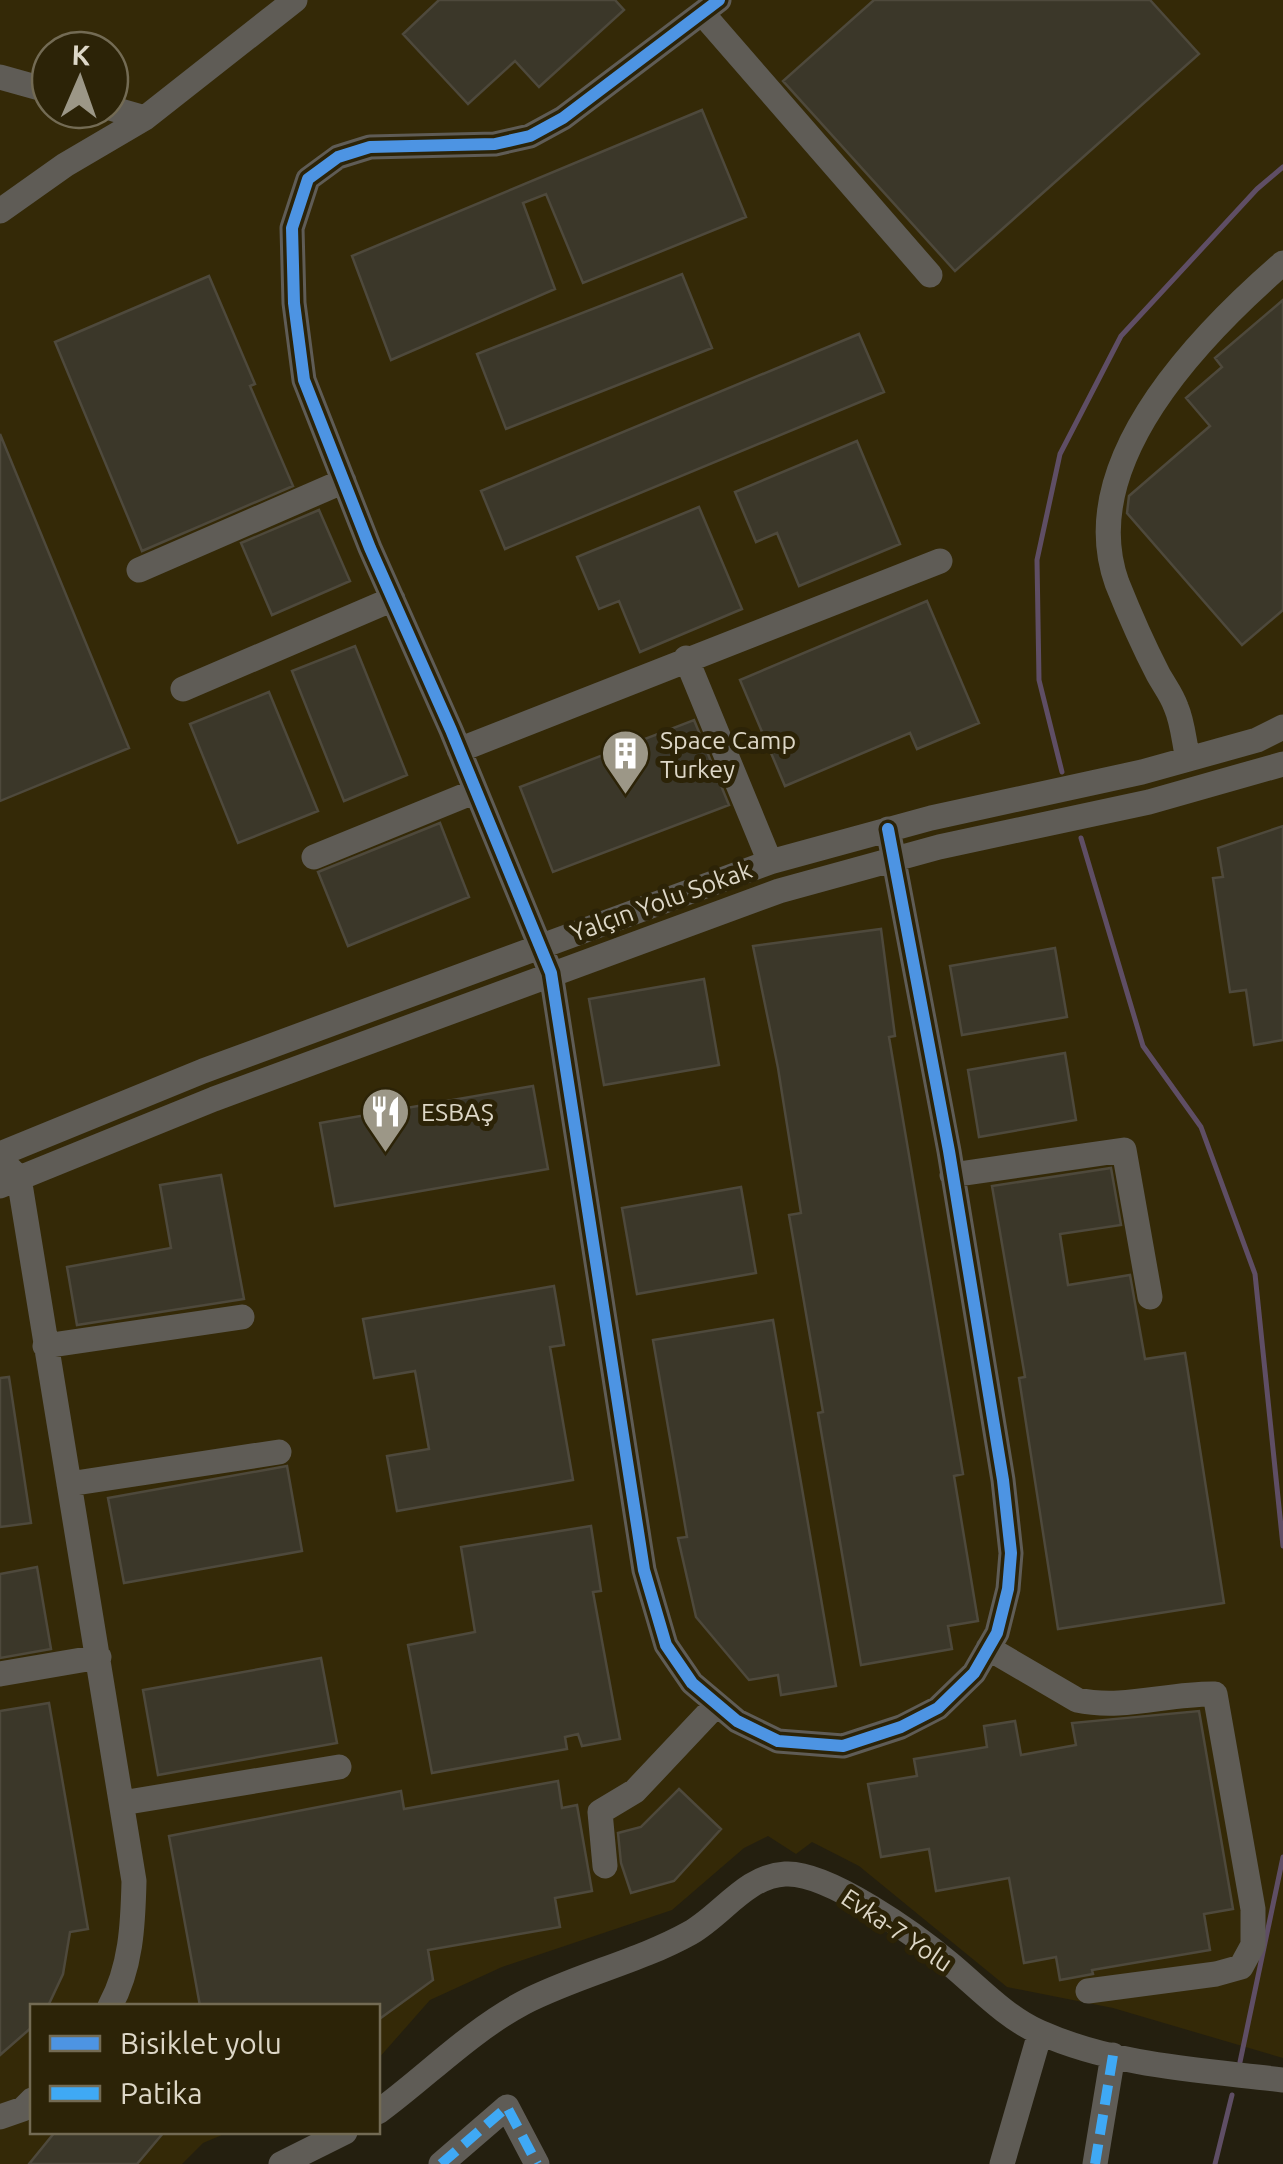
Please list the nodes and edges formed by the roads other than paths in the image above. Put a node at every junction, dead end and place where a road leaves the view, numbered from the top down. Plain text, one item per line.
1 (295, 0) edge
2 (711, 6) edge
3 (0, 77) edge
4 (30, 85) edge
5 (130, 114) edge
6 (145, 118) junction
7 (0, 211) edge
8 (1283, 263) edge
9 (930, 275) dead end
10 (344, 481) junction
11 (940, 560) dead end
12 (139, 570) dead end
13 (393, 599) junction
14 (686, 658) junction
15 (183, 689) dead end
16 (1283, 727) edge
17 (459, 750) junction
18 (1188, 759) junction
19 (1283, 764) edge
20 (476, 791) junction
21 (888, 830) junction
22 (314, 858) dead end
23 (896, 859) junction
24 (770, 862) junction
25 (538, 945) junction
26 (551, 973) junction
27 (0, 1157) edge
28 (952, 1175) junction
29 (10, 1182) edge
30 (1150, 1297) dead end
31 (242, 1317) dead end
32 (44, 1346) junction
33 (279, 1452) dead end
34 (69, 1484) junction
35 (988, 1648) junction
36 (98, 1657) junction
37 (0, 1674) edge
38 (716, 1704) junction
39 (338, 1767) dead end
40 (122, 1803) junction
41 (605, 1866) dead end
42 (1088, 1992) dead end
43 (111, 2004) edge
44 (1040, 2033) junction
45 (1113, 2055) junction
46 (1283, 2080) edge
47 (30, 2102) edge
48 (380, 2110) edge
49 (0, 2117) edge
50 (341, 2134) edge
51 (282, 2164) edge
52 (441, 2164) edge
53 (537, 2164) edge
54 (1002, 2164) edge
55 (1096, 2164) edge

1 - 6 street
2 - 9 street
2 - 10 street
3 - 4 street
5 - 6 street
6 - 7 street
8 - 18 street
10 - 12 street
10 - 13 street
11 - 14 street
13 - 15 street
13 - 17 street
14 - 17 street
14 - 24 street
16 - 18 street, Yalçın Yolu Sokak
17 - 20 street
18 - 21 street, Yalçın Yolu Sokak
19 - 23 street, Yalçın Yolu Sokak
20 - 22 street
20 - 25 street
21 - 23 street
21 - 24 street, Yalçın Yolu Sokak
23 - 26 street, Yalçın Yolu Sokak
23 - 28 street
24 - 25 street, Yalçın Yolu Sokak
25 - 26 street
25 - 27 street, Yalçın Yolu Sokak
26 - 29 street, Yalçın Yolu Sokak
26 - 38 street
27 - 29 street
28 - 30 street
28 - 35 street
29 - 32 street
31 - 32 street
32 - 34 street
33 - 34 street
34 - 36 street
35 - 38 street
35 - 42 street
36 - 37 street
36 - 40 street
38 - 41 street
39 - 40 street
40 - 43 street
44 - 45 street, Evka-7 Yolu
44 - 48 street, Evka-7 Yolu
44 - 54 street
45 - 46 street, Evka-7 Yolu
45 - 55 street
47 - 49 street
50 - 51 street
52 - 53 street

